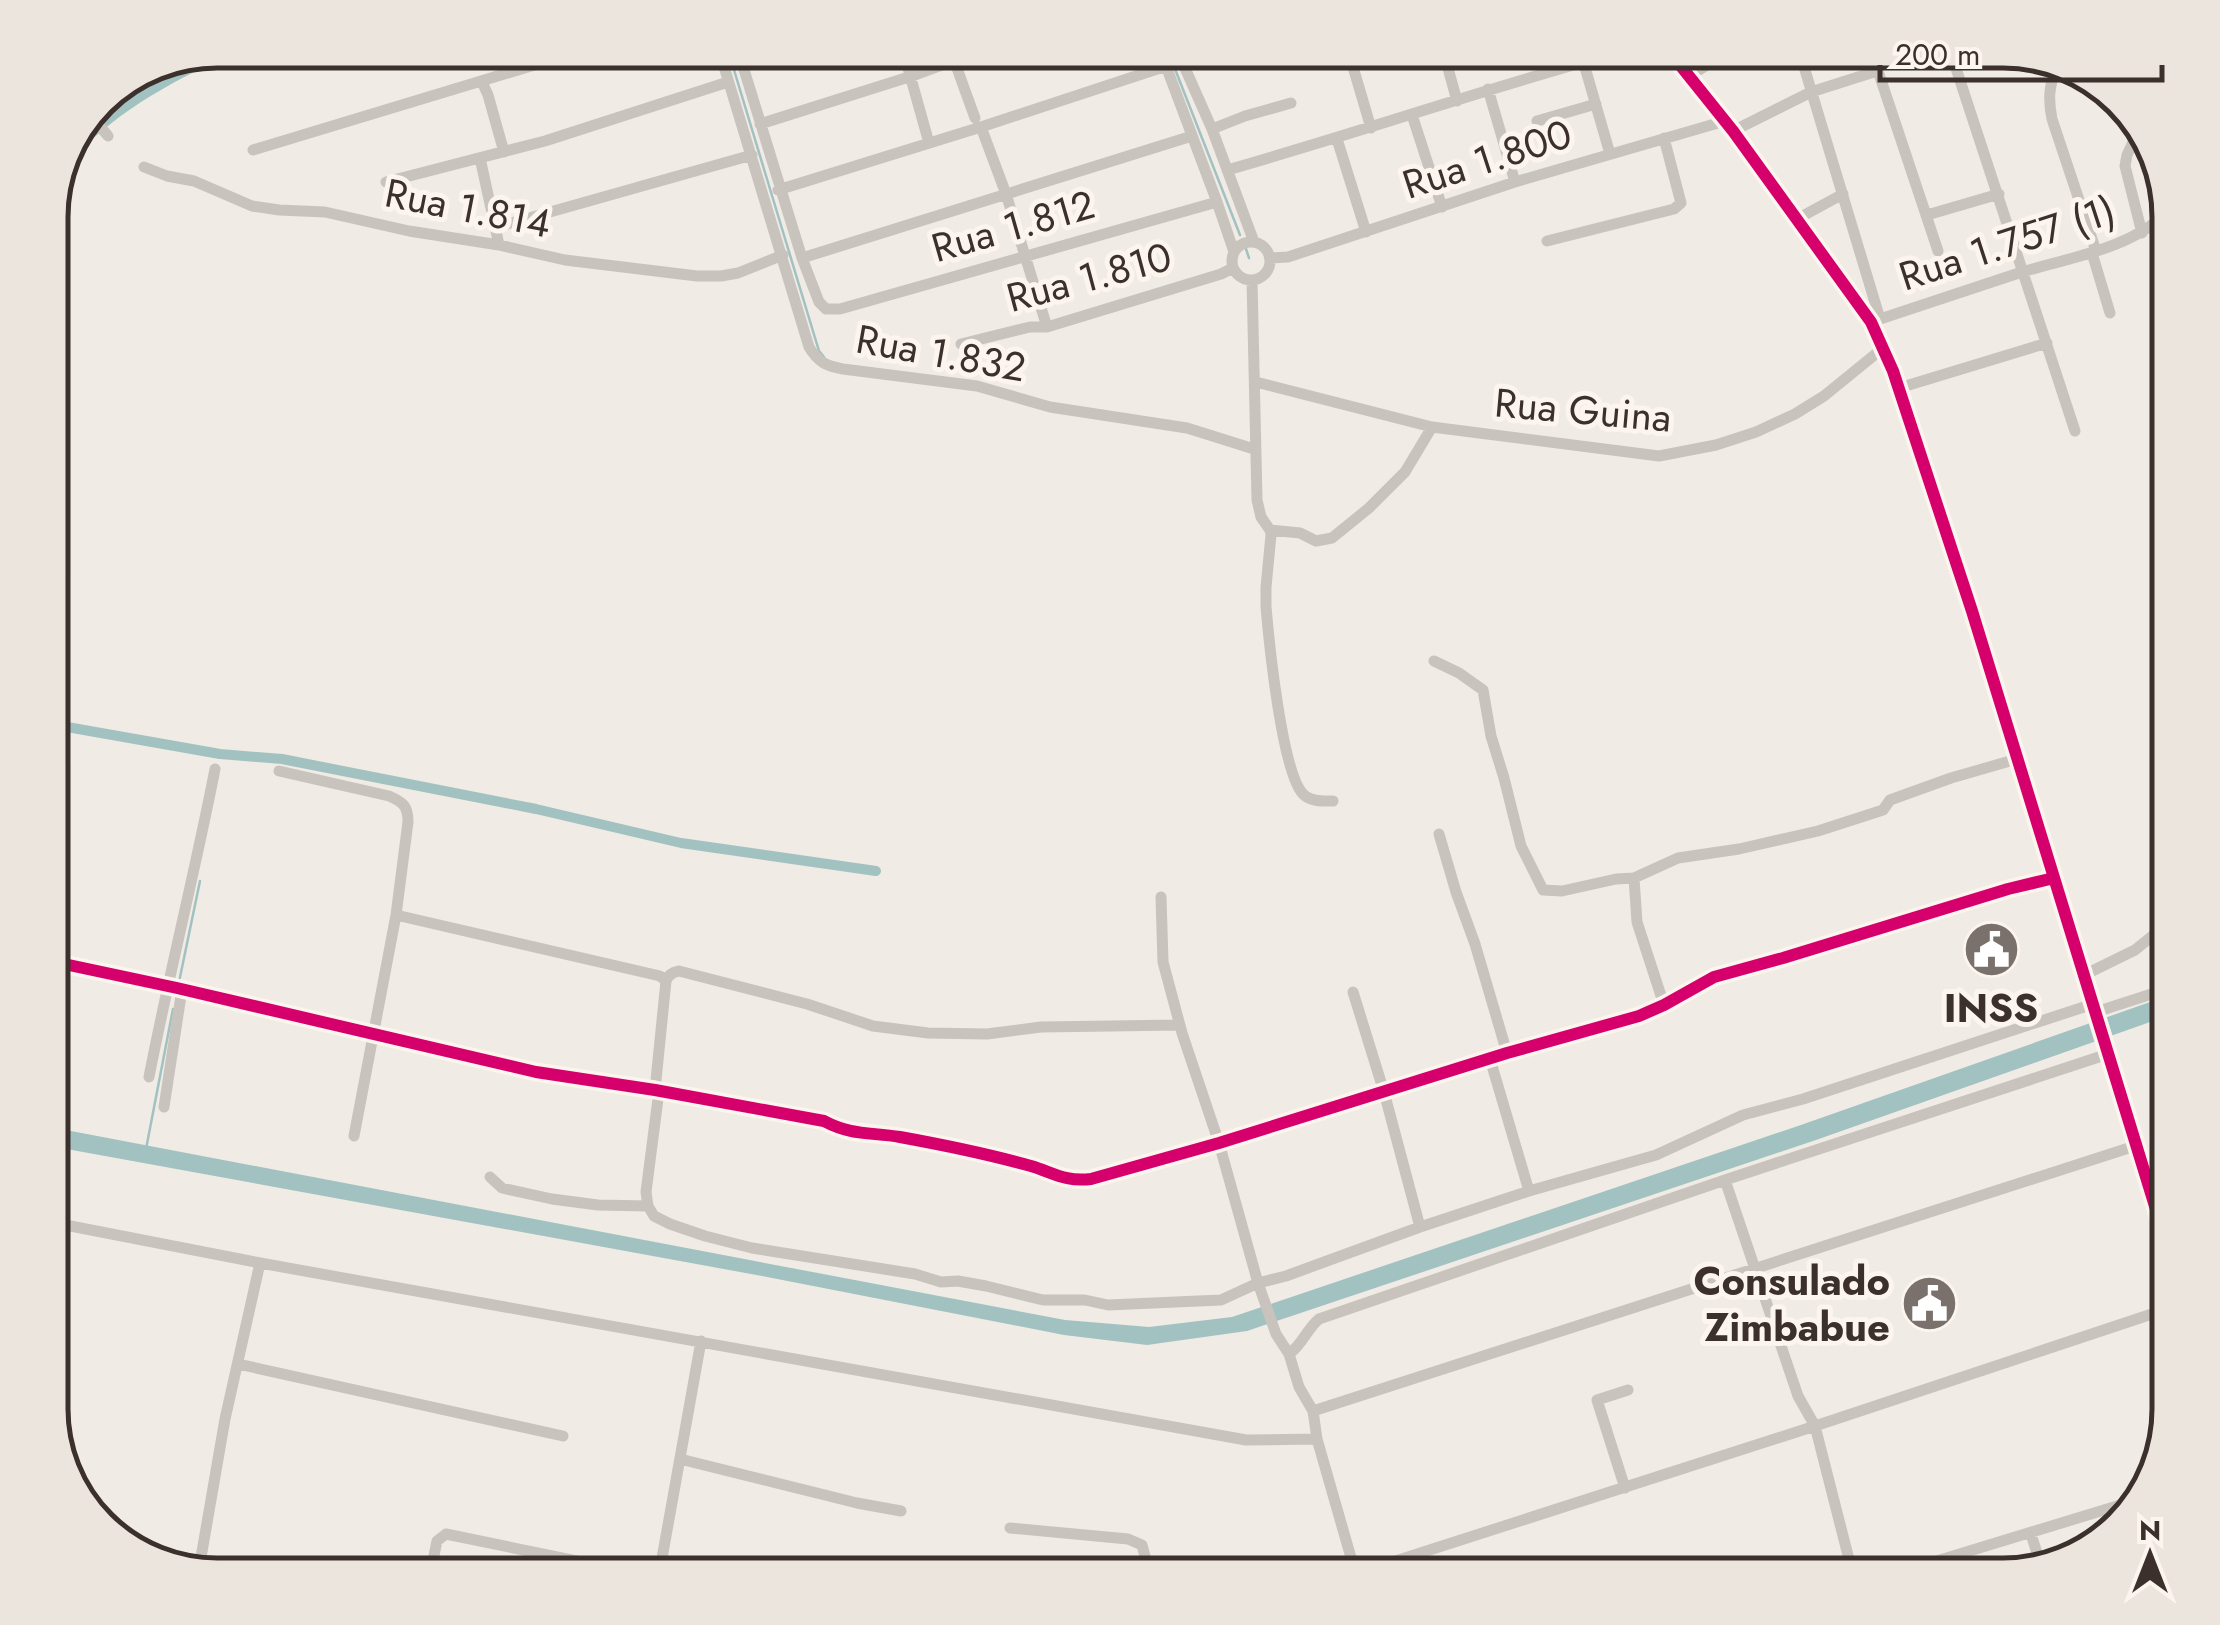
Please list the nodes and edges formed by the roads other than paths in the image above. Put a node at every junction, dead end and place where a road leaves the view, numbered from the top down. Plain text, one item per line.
1 (530, 67) edge
2 (724, 67) edge
3 (743, 67) edge
4 (909, 67) edge
5 (936, 67) edge
6 (957, 67) edge
7 (1184, 67) edge
8 (1353, 67) edge
9 (1447, 67) edge
10 (1551, 67) edge
11 (1585, 67) edge
12 (1681, 67) edge
13 (1704, 67) edge
14 (1804, 67) edge
15 (1877, 67) edge
16 (1955, 67) edge
17 (1166, 68) joint
18 (1878, 71) junction
19 (912, 76) junction
20 (2053, 76) edge
21 (1688, 77) junction
22 (482, 82) junction
23 (728, 82) junction
24 (1488, 89) junction
25 (1812, 92) junction
26 (1457, 102) junction
27 (1291, 103) dead end
28 (1596, 104) junction
29 (1412, 115) junction
30 (1537, 122) dead end
31 (978, 123) junction
32 (760, 124) junction
33 (99, 125) edge
34 (1729, 126) junction
35 (1371, 128) junction
36 (1212, 129) junction
37 (106, 134) dead end
38 (1192, 136) junction
39 (1664, 138) junction
40 (1337, 139) junction
41 (2132, 143) edge
42 (929, 144) junction
43 (253, 150) dead end
44 (504, 152) junction
45 (1610, 154) junction
46 (752, 155) junction
47 (480, 158) junction
48 (144, 167) dead end
49 (1227, 170) junction
50 (386, 182) dead end
51 (1514, 182) junction
52 (781, 189) junction
53 (764, 194) junction
54 (1006, 194) junction
55 (1843, 194) junction
56 (1998, 194) junction
57 (1217, 202) junction
58 (1442, 207) junction
59 (1927, 215) junction
60 (1797, 219) junction
61 (2152, 225) edge
62 (497, 227) junction
63 (1366, 232) junction
64 (2142, 233) junction
65 (1547, 241) dead end
66 (1254, 242) junction
67 (499, 244) junction
68 (1938, 251) dead end
69 (1234, 252) junction
70 (2094, 252) junction
71 (782, 255) junction
72 (1025, 257) junction
73 (802, 258) junction
74 (1270, 258) junction
75 (1233, 268) junction
76 (2022, 272) junction
77 (1252, 280) junction
78 (2110, 312) dead end
79 (1876, 320) junction
80 (1047, 327) junction
81 (2048, 343) junction
82 (962, 344) dead end
83 (1882, 348) junction
84 (1256, 382) junction
85 (1899, 388) junction
86 (1432, 427) junction
87 (2075, 431) dead end
88 (1254, 449) junction
89 (1270, 530) junction
90 (1434, 661) dead end
91 (2016, 759) junction
92 (216, 769) dead end
93 (279, 770) dead end
94 (1333, 801) dead end
95 (1439, 834) dead end
96 (1634, 878) junction
97 (2054, 878) junction
98 (1161, 898) dead end
99 (396, 916) junction
100 (2152, 936) edge
101 (68, 966) edge
102 (2084, 975) junction
103 (666, 981) junction
104 (167, 986) junction
105 (182, 989) junction
106 (1352, 992) dead end
107 (2152, 994) edge
108 (1664, 1006) junction
109 (2095, 1012) junction
110 (1180, 1025) junction
111 (373, 1035) junction
112 (2107, 1051) junction
113 (1507, 1053) junction
114 (1490, 1059) junction
115 (149, 1077) dead end
116 (657, 1090) junction
117 (1384, 1092) junction
118 (164, 1107) dead end
119 (354, 1136) dead end
120 (1219, 1143) junction
121 (2135, 1146) junction
122 (490, 1176) dead end
123 (1725, 1180) junction
124 (1529, 1191) junction
125 (2152, 1199) edge
126 (648, 1206) junction
127 (68, 1226) edge
128 (1420, 1227) junction
129 (260, 1263) junction
130 (1755, 1269) junction
131 (1260, 1289) junction
132 (2152, 1314) edge
133 (700, 1340) junction
134 (1288, 1354) junction
135 (238, 1364) junction
136 (1628, 1390) dead end
137 (1313, 1411) junction
138 (1815, 1426) junction
139 (563, 1436) dead end
140 (1317, 1439) junction
141 (680, 1460) junction
142 (1625, 1488) junction
143 (2116, 1506) edge
144 (902, 1511) dead end
145 (1010, 1528) dead end
146 (2030, 1534) junction
147 (2037, 1553) edge
148 (201, 1556) edge
149 (434, 1558) edge
150 (562, 1558) edge
151 (662, 1558) edge
152 (1146, 1558) edge
153 (1350, 1558) edge
154 (1408, 1558) edge
155 (1849, 1558) edge
156 (1949, 1558) edge

1 - 22 street
2 - 23 street, Rua 1.832
3 - 32 street
4 - 19 street
5 - 19 street
6 - 31 street
7 - 36 street
8 - 35 street
9 - 26 street
10 - 24 street
11 - 28 street
12 - 21 street
13 - 21 street
14 - 25 street
15 - 18 street
16 - 56 street
17 - 31 street
17 - 38 street
18 - 25 street, Rua 1.800
18 - 59 street
19 - 32 street
19 - 42 street
20 - 70 street
21 - 34 street
22 - 43 street
22 - 44 street
23 - 44 street
23 - 46 street, Rua 1.832
24 - 26 street
24 - 51 street
25 - 34 street, Rua 1.800
25 - 55 street
26 - 29 street
27 - 36 street
28 - 30 street
28 - 45 street
29 - 35 street
29 - 58 street
31 - 42 street
31 - 54 street
32 - 52 street
33 - 37 street
34 - 39 street, Rua 1.800
34 - 60 street
35 - 40 street
36 - 49 street
38 - 54 street
38 - 57 street
39 - 45 street, Rua 1.800
39 - 65 street
40 - 49 street
40 - 63 street
41 - 64 street
42 - 52 street
44 - 47 street
45 - 51 street, Rua 1.800
46 - 53 street, Rua 1.832
46 - 62 street
47 - 50 street
47 - 62 street
48 - 67 street, Rua 1.814
49 - 66 street
51 - 58 street, Rua 1.800
52 - 53 street
52 - 73 street
53 - 71 street, Rua 1.832
54 - 72 street
54 - 73 street
55 - 60 street
55 - 79 street
56 - 59 street
56 - 76 street
57 - 69 street
57 - 72 street, Rua 1.812
58 - 63 street, Rua 1.800
59 - 68 street
60 - 79 street
61 - 64 street, Rua 1.757 (1)
62 - 67 street
63 - 74 street, Rua 1.800
64 - 70 street, Rua 1.757 (1)
66 - 69 street
66 - 74 street
67 - 71 street, Rua 1.814
69 - 75 street
70 - 76 street, Rua 1.757 (1)
70 - 78 street
71 - 88 street, Rua 1.832
72 - 73 street, Rua 1.812
72 - 80 street
74 - 77 street
75 - 77 street
75 - 80 street, Rua 1.810
76 - 79 street, Rua 1.757 (1)
76 - 81 street
77 - 84 street
79 - 83 street
80 - 82 street, Rua 1.810
81 - 85 street
81 - 87 street
83 - 85 street
83 - 86 street, Rua Guina
84 - 86 street, Rua Guina
84 - 88 street
85 - 91 street
86 - 89 street
88 - 89 street
89 - 94 street
90 - 96 street
91 - 96 street
91 - 97 street
92 - 104 street
93 - 99 street
95 - 113 street
96 - 108 street
97 - 102 street
97 - 108 street
98 - 110 street
99 - 103 street
99 - 111 street
100 - 102 street
101 - 104 street
102 - 109 street
103 - 110 street
103 - 116 street
104 - 105 street
104 - 115 street
105 - 111 street
105 - 118 street
106 - 117 street
107 - 109 street
108 - 113 street
109 - 112 street
109 - 124 street
110 - 120 street
111 - 116 street
111 - 119 street
112 - 121 street
112 - 123 street
113 - 114 street
114 - 117 street
114 - 124 street
116 - 120 street
116 - 126 street
117 - 120 street
117 - 128 street
120 - 131 street
121 - 125 street
121 - 130 street
122 - 126 street
123 - 130 street
123 - 134 street
124 - 128 street
126 - 131 street
127 - 129 street
128 - 131 street
129 - 133 street
129 - 135 street
130 - 137 street
130 - 138 street
131 - 134 street
132 - 138 street
133 - 140 street
133 - 141 street
134 - 137 street
135 - 139 street
135 - 148 street
136 - 142 street
137 - 140 street
138 - 142 street
138 - 155 street
140 - 153 street
141 - 144 street
141 - 151 street
142 - 154 street
143 - 146 street
145 - 152 street
146 - 147 street
146 - 156 street
149 - 150 street

